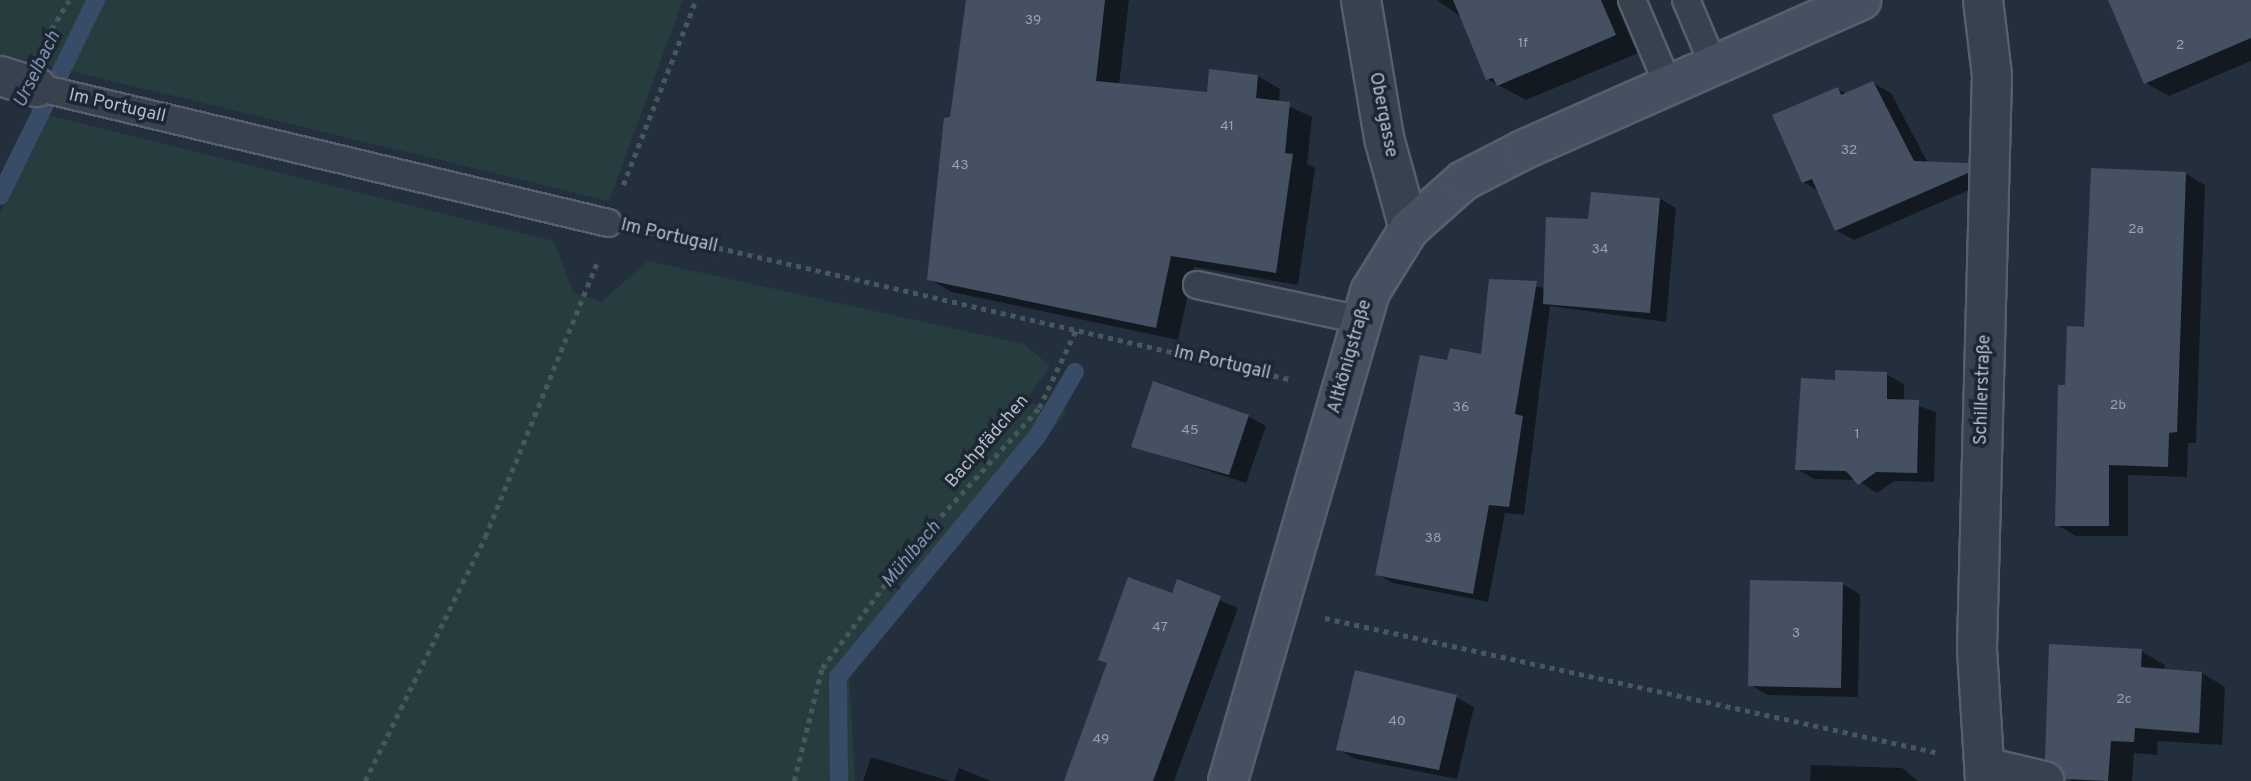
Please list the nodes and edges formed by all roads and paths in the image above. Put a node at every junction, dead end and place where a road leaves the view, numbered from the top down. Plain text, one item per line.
1 (696, 0) edge
2 (1361, 0) edge
3 (1632, 0) edge
4 (1686, 0) edge
5 (1861, 0) edge
6 (1983, 0) edge
7 (1714, 66) junction
8 (0, 76) edge
9 (1668, 85) junction
10 (49, 90) joint
11 (608, 223) junction
12 (1409, 229) junction
13 (1197, 285) dead end
14 (1362, 320) junction
15 (1076, 331) junction
16 (1340, 391) junction
17 (1283, 608) junction
18 (1985, 774) edge
19 (365, 781) edge
20 (794, 781) edge
21 (1228, 781) edge
22 (2044, 781) edge

1 - 11 path
2 - 12 street, Obergasse
3 - 9 lane
4 - 7 lane
5 - 7 street, Altkönigstraße
6 - 18 street, Schillerstraße
7 - 9 street, Altkönigstraße
8 - 10 street, Im Portugall
9 - 12 street, Altkönigstraße
10 - 11 lane, Im Portugall
11 - 15 path, Im Portugall
11 - 19 path
12 - 14 street, Altkönigstraße
13 - 14 lane
14 - 16 street, Altkönigstraße
15 - 16 path, Im Portugall
15 - 20 path, Bachpfädchen
16 - 17 street, Altkönigstraße
17 - 18 path
17 - 21 street, Altkönigstraße
18 - 22 street

